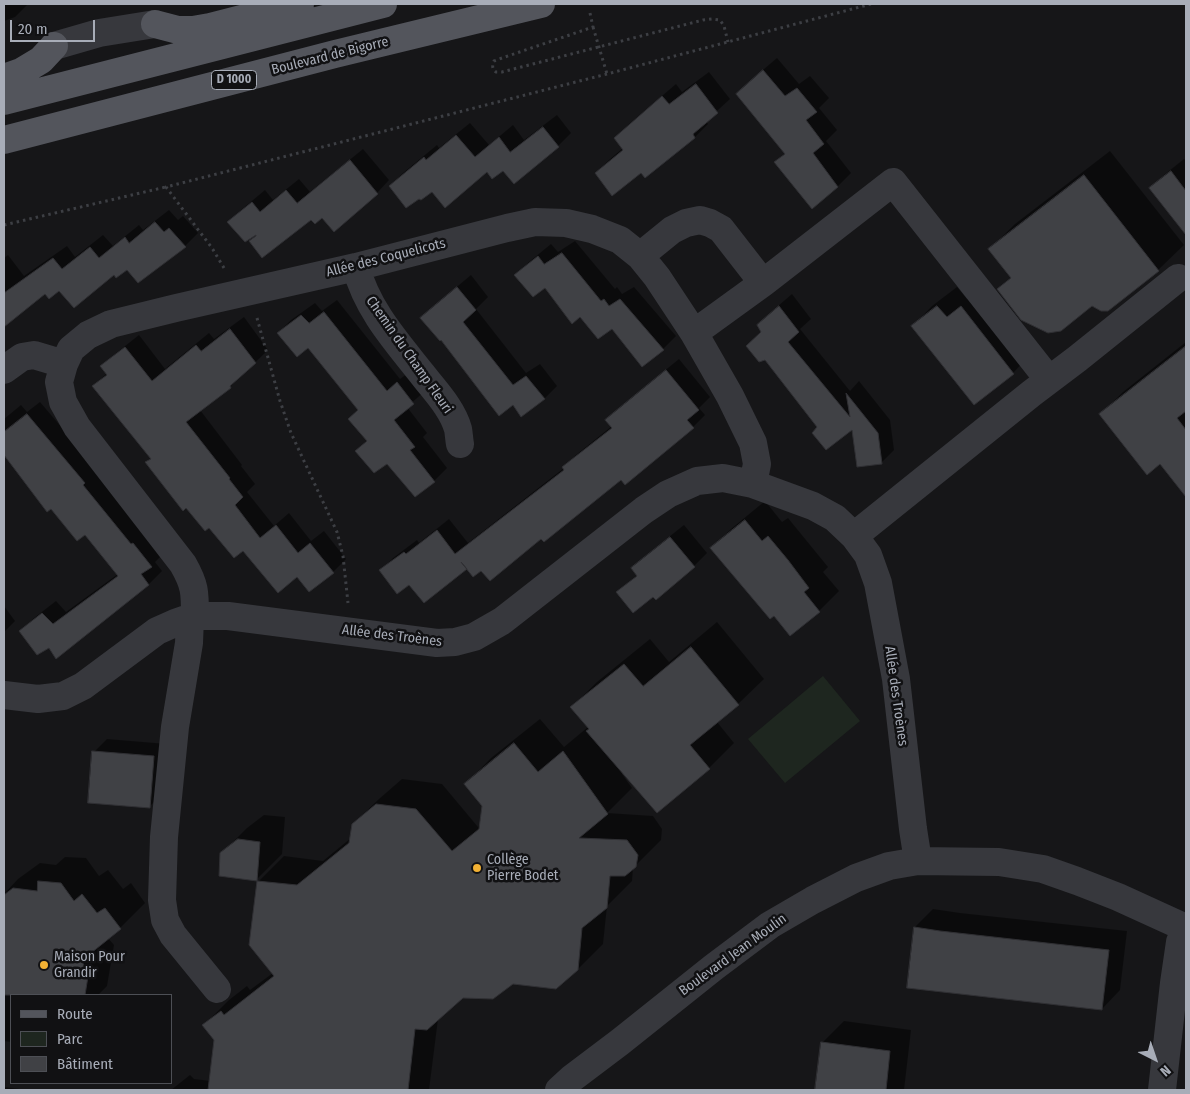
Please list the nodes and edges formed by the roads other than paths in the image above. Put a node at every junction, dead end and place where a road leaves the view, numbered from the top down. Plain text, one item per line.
1 (300, 4) edge
2 (383, 4) edge
3 (541, 4) edge
4 (156, 24) joint
5 (54, 46) joint
6 (4, 78) edge
7 (4, 101) edge
8 (4, 140) edge
9 (640, 256) junction
10 (356, 267) junction
11 (1178, 278) dead end
12 (763, 283) junction
13 (694, 333) junction
14 (64, 364) junction
15 (4, 370) edge
16 (1049, 380) junction
17 (460, 444) dead end
18 (753, 484) junction
19 (854, 536) junction
20 (192, 617) junction
21 (4, 695) edge
22 (918, 861) junction
23 (1186, 928) edge
24 (217, 989) dead end
25 (559, 1090) edge
26 (1162, 1090) edge

1 - 4 main road
2 - 7 main road
3 - 8 main road, Boulevard de Bigorre / D 1000
4 - 5 street
5 - 6 main road
9 - 10 street, Allée des Coquelicots
9 - 12 street
9 - 13 street, Allée des Coquelicots
10 - 14 street, Allée des Coquelicots
10 - 17 street, Chemin du Champ Fleuri
11 - 16 street
12 - 13 street
12 - 16 street
13 - 18 street, Allée des Coquelicots
14 - 15 street
14 - 20 street, Allée des Coquelicots
16 - 19 street
18 - 19 street
18 - 20 street, Allée des Troènes
19 - 22 street, Allée des Troènes
20 - 21 street, Allée des Troènes
20 - 24 street, Allée des Coquelicots
22 - 23 street, Boulevard Jean Moulin
22 - 25 street, Boulevard Jean Moulin
23 - 26 street

